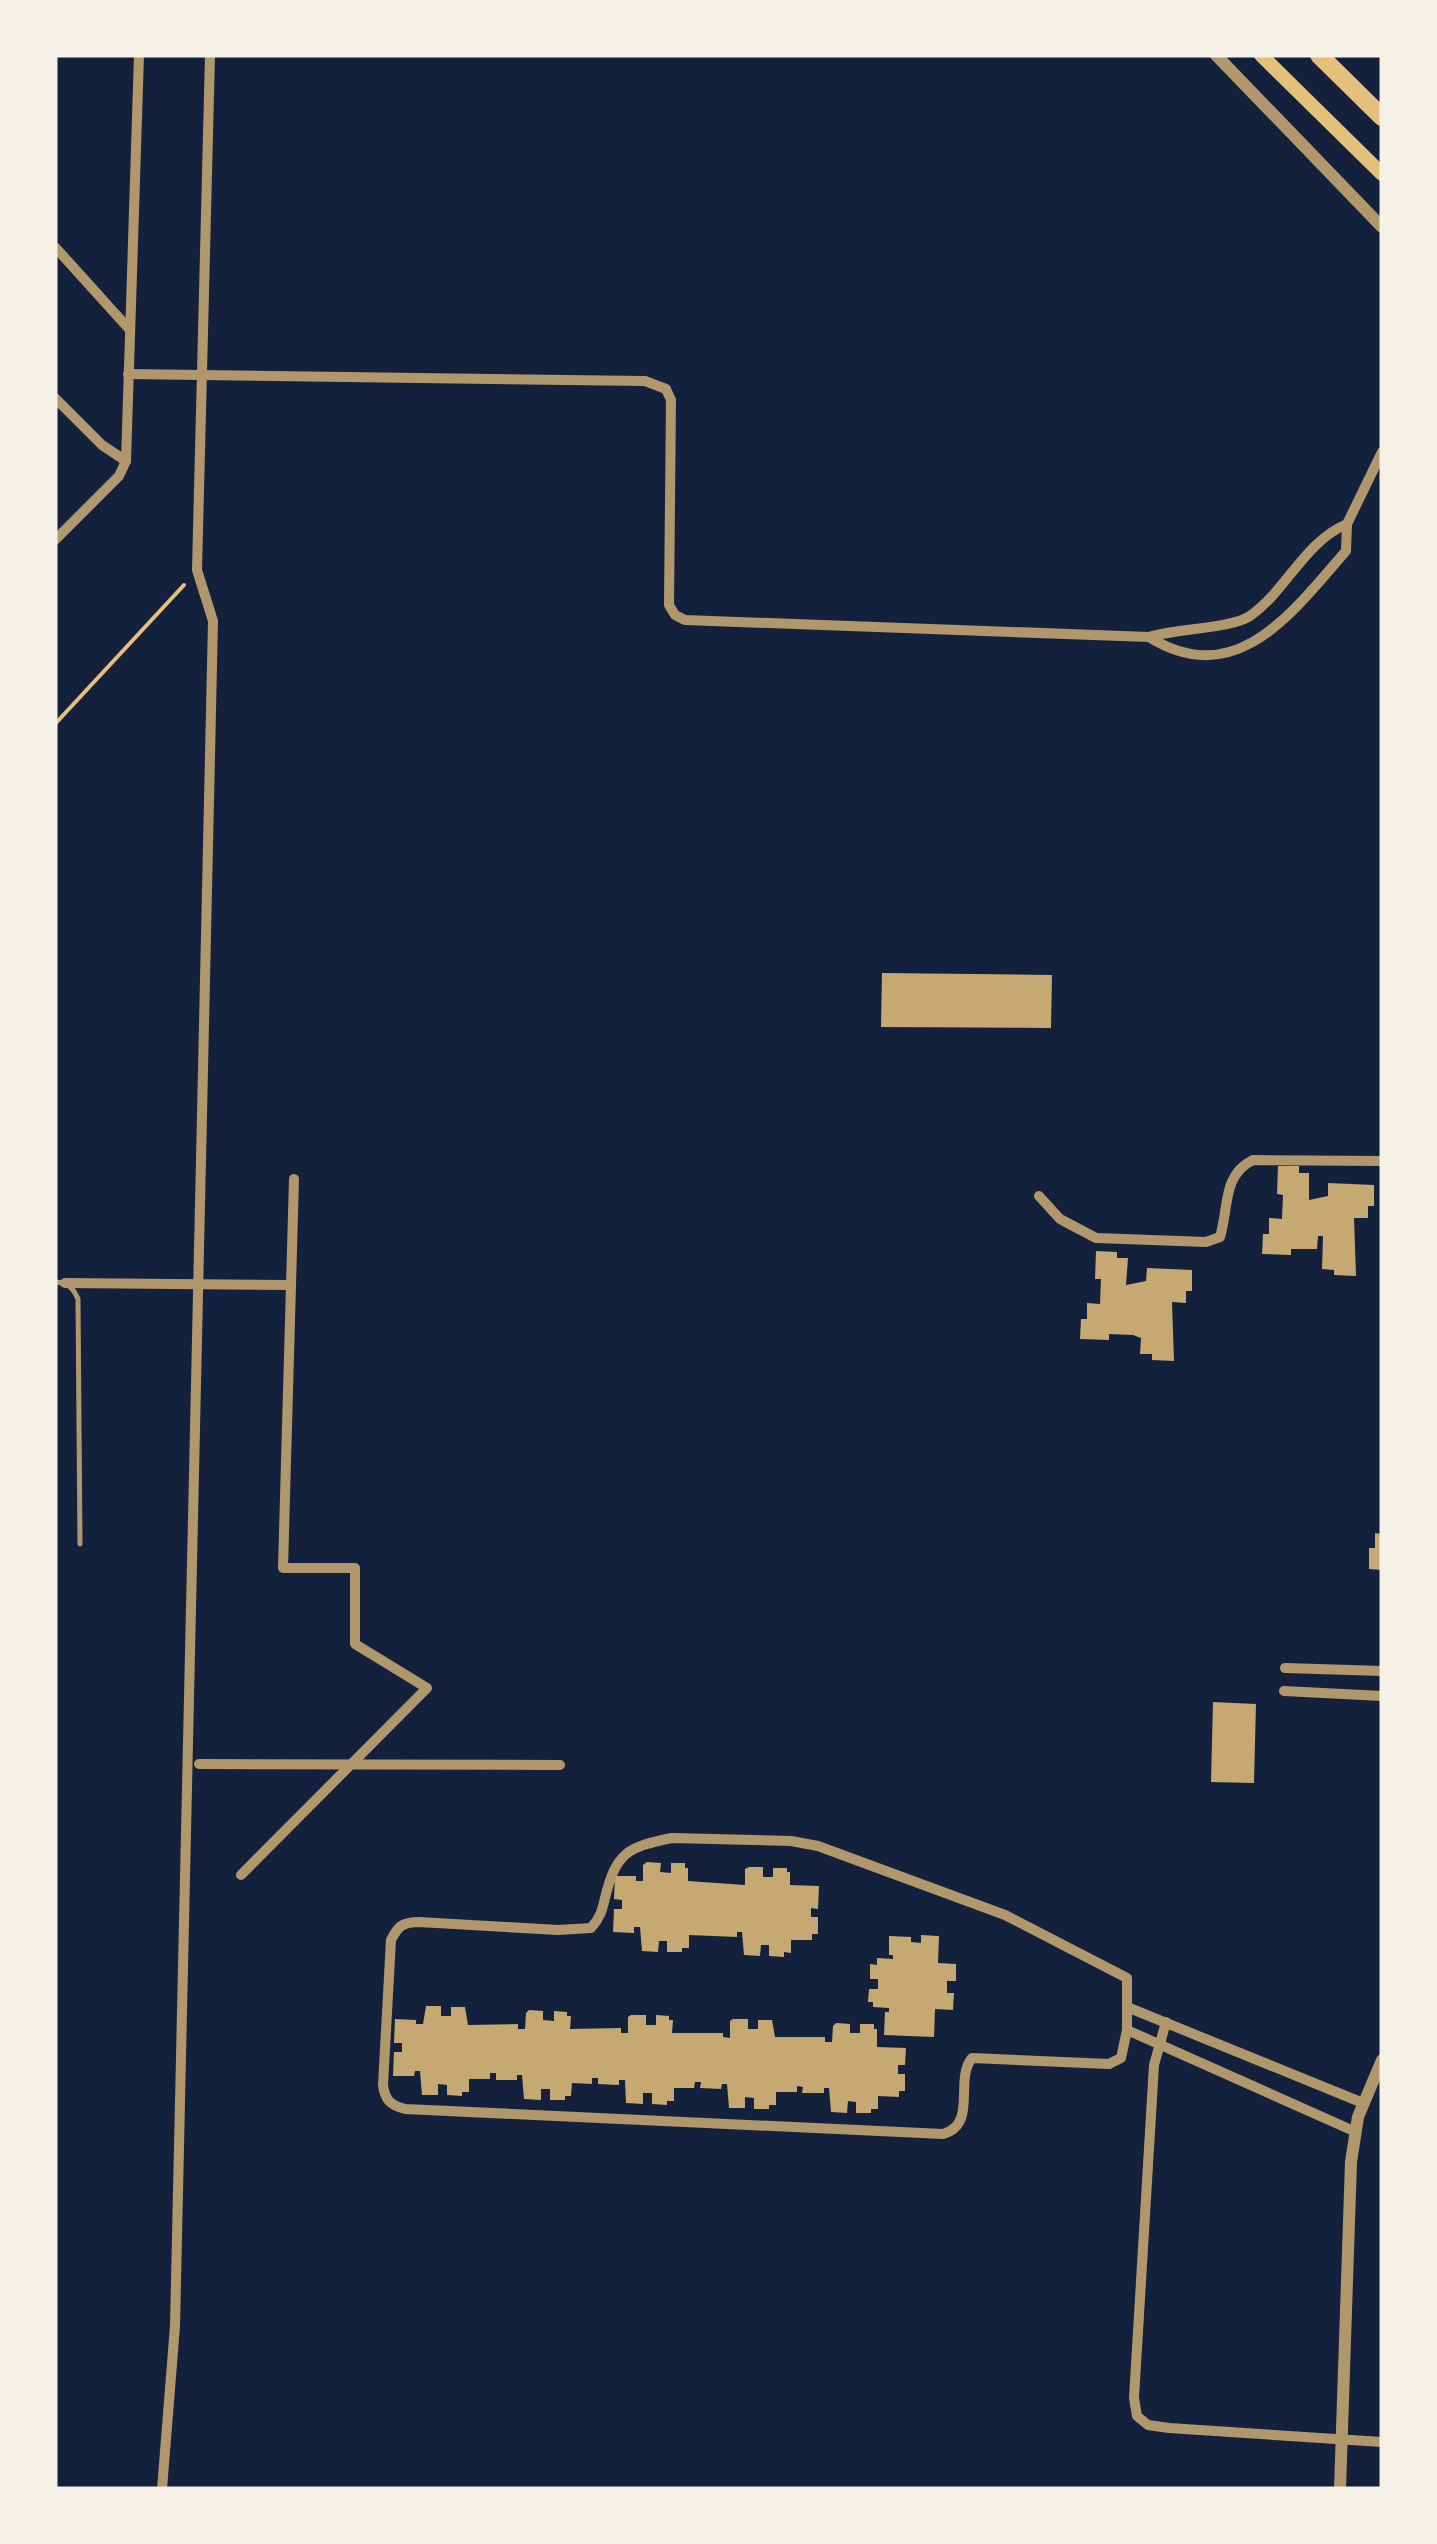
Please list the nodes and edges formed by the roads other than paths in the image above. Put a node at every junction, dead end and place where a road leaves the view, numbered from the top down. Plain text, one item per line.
1 (139, 55) edge
2 (210, 55) edge
3 (1216, 55) edge
4 (1261, 55) edge
5 (1319, 55) edge
6 (1382, 117) edge
7 (1382, 174) edge
8 (1382, 227) edge
9 (55, 247) edge
10 (130, 330) junction
11 (128, 374) junction
12 (202, 374) junction
13 (55, 398) edge
14 (1382, 452) edge
15 (126, 461) junction
16 (1346, 524) junction
17 (55, 540) edge
18 (1149, 637) junction
19 (1382, 1162) edge
20 (294, 1179) dead end
21 (1039, 1196) dead end
22 (60, 1282) edge
23 (198, 1284) junction
24 (291, 1285) junction
25 (80, 1544) dead end
26 (1285, 1668) dead end
27 (1382, 1671) edge
28 (1284, 1692) dead end
29 (1382, 1696) edge
30 (199, 1764) dead end
31 (351, 1765) junction
32 (560, 1766) dead end
33 (241, 1875) dead end
34 (1128, 2007) junction
35 (1166, 2022) junction
36 (1127, 2030) junction
37 (1159, 2044) junction
38 (1382, 2060) edge
39 (1364, 2103) junction
40 (1356, 2132) junction
41 (1342, 2440) junction
42 (1382, 2442) edge
43 (162, 2489) edge
44 (1340, 2489) edge

1 - 10 street
2 - 12 street
3 - 8 street
4 - 7 main road
5 - 6 highway
9 - 10 street
10 - 11 street
11 - 12 street
11 - 15 street
12 - 18 street
12 - 23 street
13 - 15 street
14 - 16 street
15 - 17 street
16 - 18 street
16 - 18 street
19 - 21 street
20 - 24 street
22 - 23 street
22 - 25 lane
23 - 24 street
23 - 43 street
24 - 31 street
26 - 27 street
28 - 29 street
30 - 31 street
31 - 32 street
31 - 33 street
34 - 35 street
34 - 36 street
34 - 36 street
35 - 37 street
35 - 39 street
36 - 37 street
37 - 40 street
37 - 41 street
38 - 39 street
39 - 40 street
40 - 41 street
41 - 42 street
41 - 44 street

